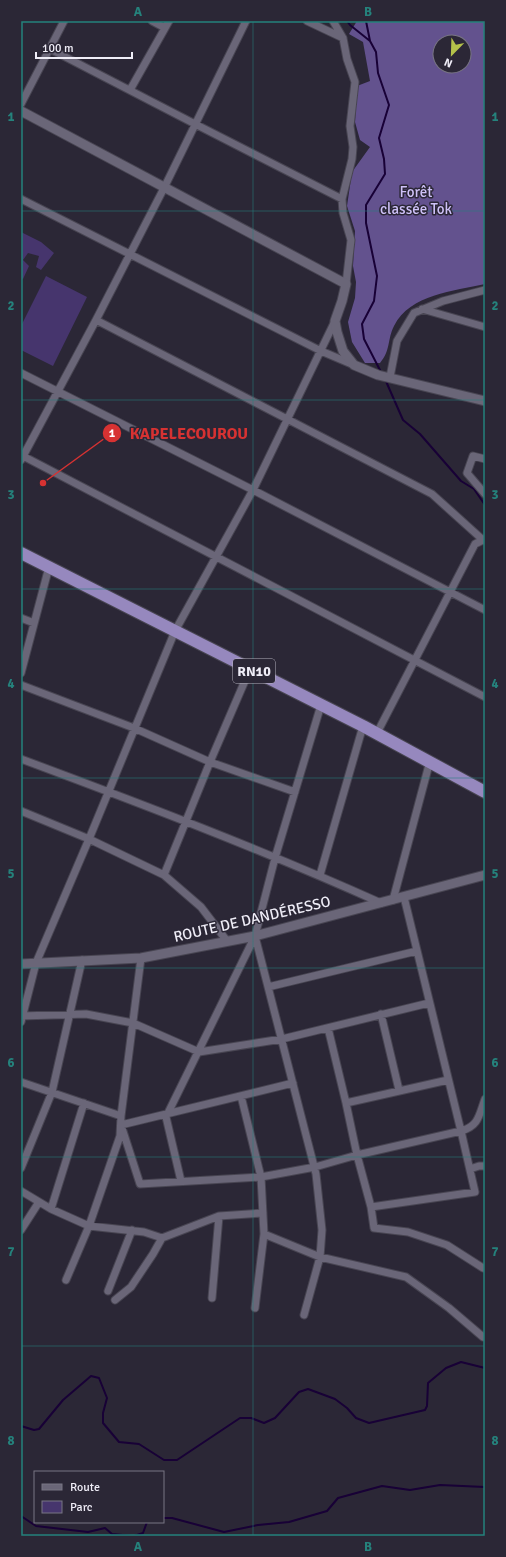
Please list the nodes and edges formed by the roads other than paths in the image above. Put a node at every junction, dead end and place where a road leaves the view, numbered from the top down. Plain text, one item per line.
1 (64, 21) edge
2 (152, 21) edge
3 (169, 21) edge
4 (246, 21) edge
5 (307, 21) edge
6 (333, 21) edge
7 (165, 28) junction
8 (343, 38) junction
9 (50, 48) junction
10 (130, 90) junction
11 (21, 104) edge
12 (21, 111) edge
13 (195, 124) junction
14 (164, 188) junction
15 (21, 199) edge
16 (342, 199) junction
17 (129, 254) junction
18 (346, 284) junction
19 (485, 290) edge
20 (422, 309) junction
21 (96, 320) junction
22 (335, 321) junction
23 (485, 327) edge
24 (321, 351) junction
25 (354, 365) junction
26 (21, 373) edge
27 (389, 377) junction
28 (58, 391) junction
29 (485, 401) edge
30 (288, 420) junction
31 (22, 457) edge
32 (485, 459) edge
33 (252, 490) junction
34 (485, 494) edge
35 (484, 540) edge
36 (21, 553) edge
37 (216, 556) junction
38 (49, 567) junction
39 (450, 592) junction
40 (485, 610) edge
41 (21, 618) edge
42 (34, 623) junction
43 (175, 631) junction
44 (415, 661) junction
45 (250, 669) junction
46 (21, 673) edge
47 (21, 686) edge
48 (485, 697) edge
49 (321, 705) junction
50 (363, 726) junction
51 (134, 728) junction
52 (376, 733) junction
53 (21, 759) edge
54 (430, 761) junction
55 (210, 762) junction
56 (108, 791) junction
57 (295, 792) junction
58 (485, 792) edge
59 (21, 811) edge
60 (186, 821) junction
61 (89, 840) junction
62 (275, 858) junction
63 (164, 875) junction
64 (320, 875) junction
65 (485, 875) edge
66 (404, 897) junction
67 (393, 900) junction
68 (381, 903) junction
69 (255, 936) junction
70 (227, 941) junction
71 (417, 951) junction
72 (140, 958) junction
73 (82, 960) junction
74 (21, 964) edge
75 (36, 964) junction
76 (268, 987) junction
77 (429, 1003) junction
78 (70, 1014) junction
79 (381, 1014) junction
80 (22, 1018) edge
81 (133, 1023) junction
82 (328, 1028) junction
83 (282, 1039) junction
84 (199, 1052) junction
85 (448, 1080) junction
86 (21, 1082) edge
87 (293, 1083) junction
88 (399, 1090) junction
89 (52, 1092) junction
90 (241, 1096) junction
91 (485, 1099) edge
92 (84, 1103) junction
93 (346, 1103) junction
94 (168, 1113) junction
95 (121, 1116) junction
96 (121, 1125) junction
97 (461, 1131) junction
98 (357, 1156) junction
99 (485, 1166) edge
100 (314, 1167) junction
101 (21, 1168) edge
102 (470, 1169) junction
103 (261, 1177) junction
104 (180, 1181) junction
105 (21, 1191) edge
106 (39, 1202) junction
107 (371, 1207) junction
108 (51, 1209) junction
109 (263, 1213) junction
110 (219, 1216) junction
111 (89, 1226) junction
112 (21, 1230) edge
113 (132, 1230) junction
114 (264, 1234) junction
115 (162, 1238) junction
116 (320, 1257) junction
117 (483, 1268) dead end
118 (66, 1280) dead end
119 (108, 1291) dead end
120 (212, 1298) dead end
121 (116, 1300) dead end
122 (255, 1308) dead end
123 (304, 1314) dead end
124 (483, 1338) dead end

1 - 9 street
2 - 7 street
3 - 7 street
4 - 13 street
5 - 8 street
6 - 8 street
7 - 10 street
8 - 16 street
9 - 10 street
9 - 11 street
10 - 13 street
12 - 14 street
13 - 14 street
13 - 16 street
14 - 17 street
14 - 18 street
15 - 17 street
16 - 18 street
17 - 21 street
17 - 24 street
18 - 22 street
19 - 20 street
20 - 23 street
20 - 27 street
21 - 28 street
21 - 30 street
22 - 24 street
22 - 25 street
24 - 25 street
24 - 30 street
25 - 27 street
26 - 28 street
27 - 29 street
28 - 31 street
28 - 33 street
30 - 33 street
30 - 35 street
31 - 37 street
32 - 34 street
33 - 37 street
33 - 39 street
35 - 39 street
36 - 38 highway, RN10
37 - 43 street
37 - 44 street
38 - 42 street
38 - 43 highway, RN10
39 - 40 street
39 - 44 street
41 - 42 street
42 - 46 street
43 - 45 highway, RN10
43 - 51 street
44 - 48 street
44 - 52 street
45 - 49 highway, RN10
45 - 55 street
47 - 51 street
49 - 50 highway, RN10
49 - 57 street
50 - 52 highway, RN10
50 - 64 street
51 - 55 street
51 - 56 street
52 - 54 highway, RN10
53 - 56 street
54 - 58 highway, RN10
54 - 67 street
55 - 57 street
55 - 60 street
56 - 60 street
56 - 61 street
57 - 62 street
59 - 61 street
60 - 62 street
60 - 63 street
61 - 63 street
61 - 75 street
62 - 64 street
62 - 69 street
63 - 70 street
64 - 68 street
65 - 66 street, ROUTE DE DANDÉRESSO
66 - 67 street, ROUTE DE DANDÉRESSO
66 - 71 street
67 - 68 street, ROUTE DE DANDÉRESSO
68 - 69 street, ROUTE DE DANDÉRESSO
69 - 70 street, ROUTE DE DANDÉRESSO
69 - 76 street
69 - 84 street
70 - 72 street, ROUTE DE DANDÉRESSO
71 - 76 street
71 - 77 street
72 - 73 street, ROUTE DE DANDÉRESSO
72 - 81 street
73 - 75 street, ROUTE DE DANDÉRESSO
73 - 78 street
74 - 75 street, ROUTE DE DANDÉRESSO
75 - 80 street
76 - 83 street
77 - 79 street
77 - 85 street
78 - 80 street
78 - 81 street
78 - 89 street
79 - 82 street
79 - 88 street
81 - 84 street
81 - 95 street
82 - 83 street
82 - 93 street
83 - 84 street
83 - 87 street
84 - 94 street
85 - 88 street
85 - 97 street
86 - 89 street
87 - 90 street
87 - 100 street
88 - 93 street
89 - 92 street
89 - 101 street
90 - 94 street
90 - 103 street
91 - 97 street
92 - 95 street
92 - 108 street
93 - 98 street
94 - 96 street
94 - 104 street
95 - 96 street
96 - 104 street
96 - 111 street
97 - 98 street
97 - 102 street
98 - 100 street
98 - 107 street
99 - 102 street
100 - 103 street
100 - 116 street
102 - 107 street
103 - 104 street
103 - 109 street
105 - 106 street
106 - 108 street
106 - 112 street
107 - 117 street
108 - 111 street
109 - 110 street
109 - 114 street
110 - 115 street
110 - 120 street
111 - 113 street
111 - 118 street
113 - 115 street
113 - 119 street
114 - 116 street
114 - 122 street
115 - 121 street
116 - 123 street
116 - 124 street

